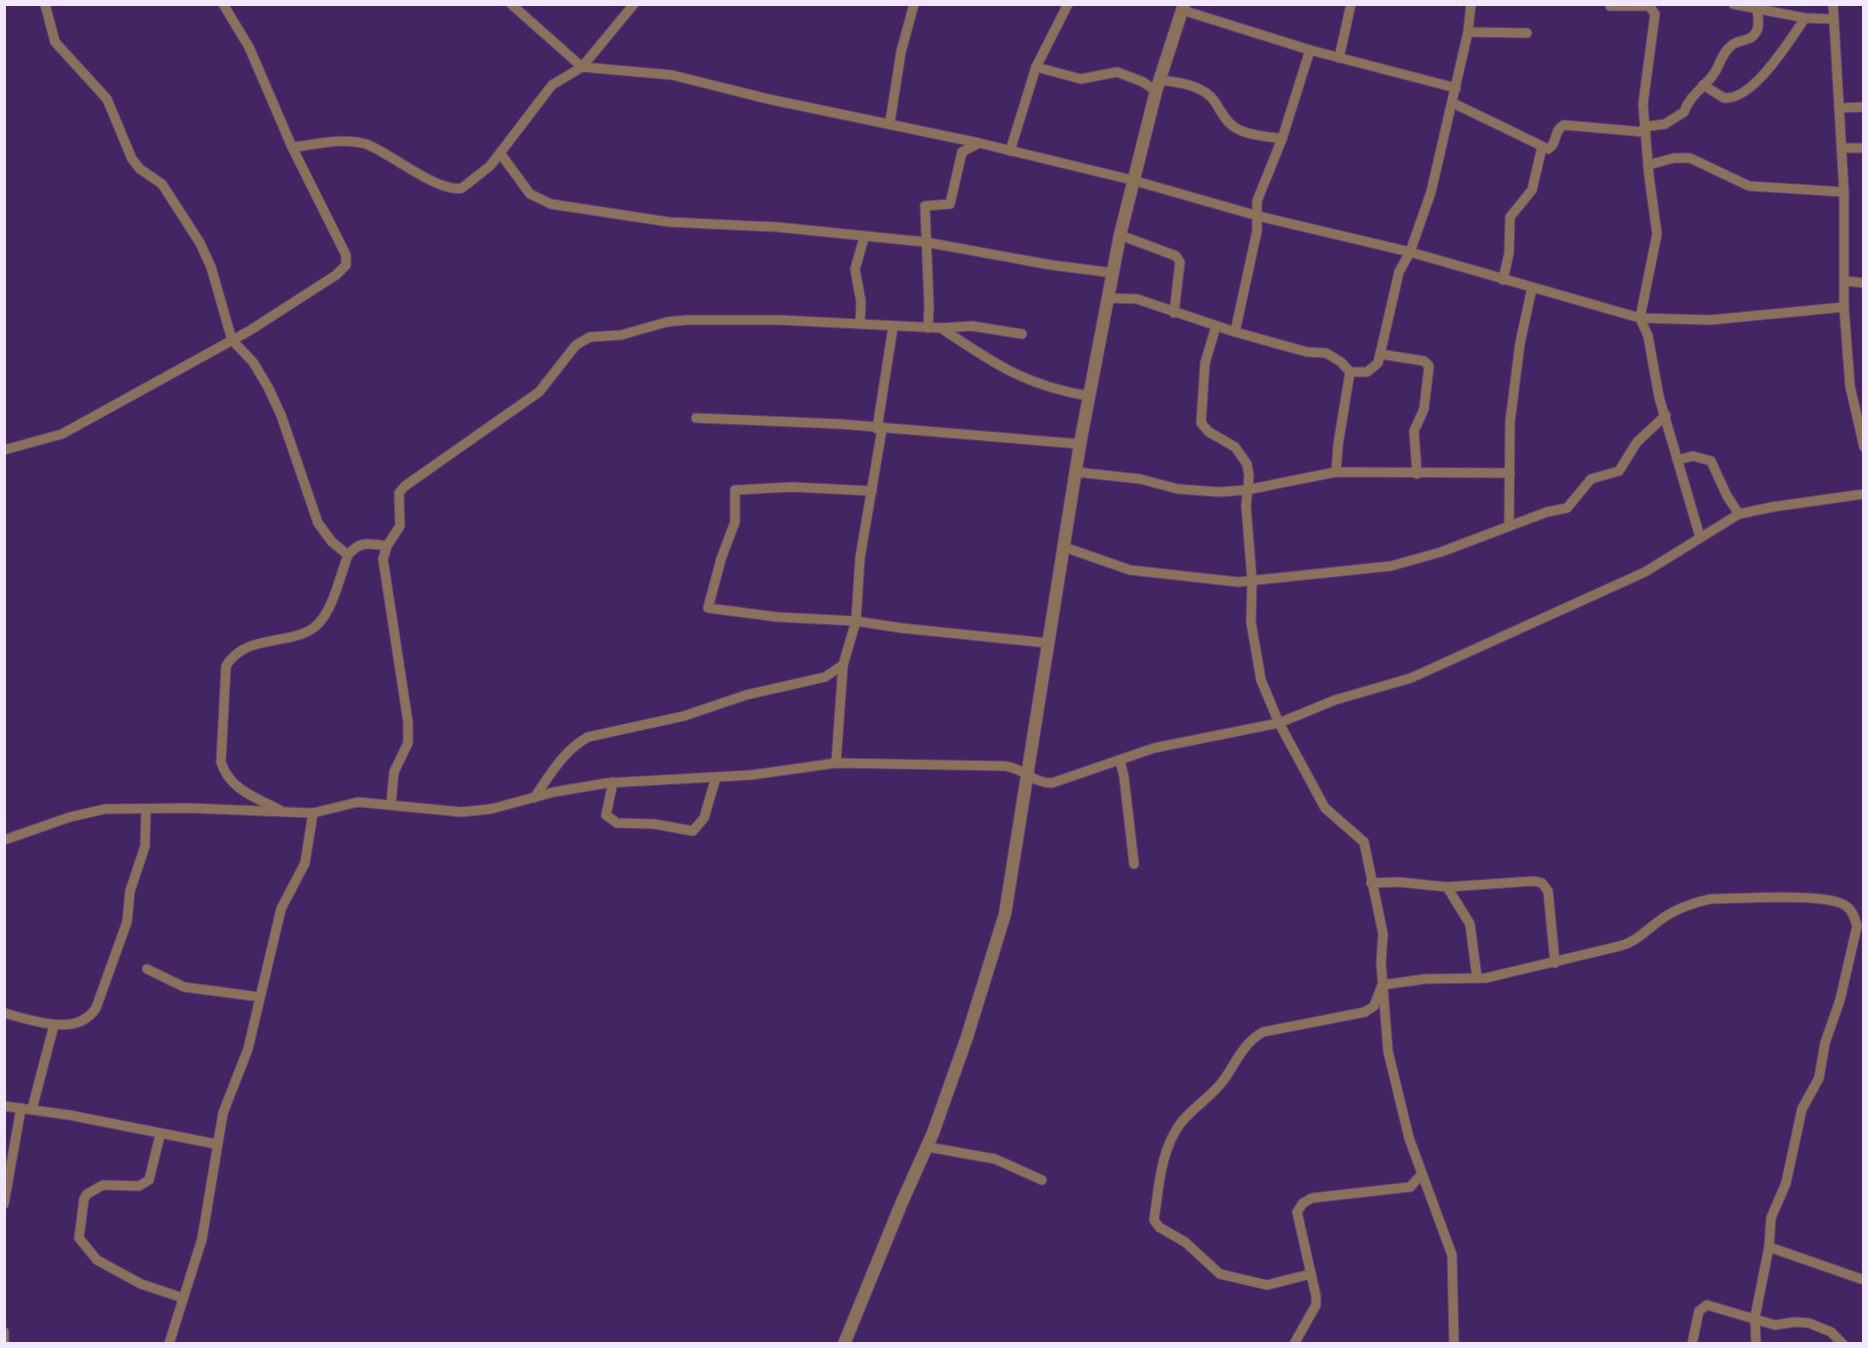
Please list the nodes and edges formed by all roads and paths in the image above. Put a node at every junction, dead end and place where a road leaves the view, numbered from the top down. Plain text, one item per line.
1 (45, 4) edge
2 (223, 4) edge
3 (511, 4) edge
4 (634, 4) edge
5 (914, 4) edge
6 (1068, 4) edge
7 (1351, 4) edge
8 (1471, 4) edge
9 (1612, 4) edge
10 (1733, 4) edge
11 (1833, 4) edge
12 (1183, 7) edge
13 (1652, 7) edge
14 (1757, 9) junction
15 (1805, 18) junction
16 (1833, 19) junction
17 (1468, 32) junction
18 (1527, 33) dead end
19 (1310, 50) junction
20 (1339, 58) junction
21 (582, 67) junction
22 (1036, 67) junction
23 (1703, 85) junction
24 (1158, 86) junction
25 (1456, 88) junction
26 (1453, 103) junction
27 (1863, 107) edge
28 (1839, 108) junction
29 (890, 122) junction
30 (1644, 130) junction
31 (1282, 139) junction
32 (979, 143) junction
33 (292, 147) junction
34 (1542, 147) junction
35 (1841, 148) junction
36 (1863, 148) edge
37 (1010, 151) junction
38 (500, 153) junction
39 (1648, 165) junction
40 (1132, 180) junction
41 (1844, 192) junction
42 (1258, 216) junction
43 (1120, 235) junction
44 (864, 238) junction
45 (925, 242) junction
46 (938, 244) junction
47 (1410, 252) junction
48 (928, 258) junction
49 (1114, 273) junction
50 (1503, 280) junction
51 (1846, 281) junction
52 (1863, 283) edge
53 (1532, 288) junction
54 (1108, 298) junction
55 (1844, 307) junction
56 (1174, 313) junction
57 (1640, 318) junction
58 (860, 324) junction
59 (1216, 326) junction
60 (893, 327) junction
61 (928, 328) junction
62 (941, 328) junction
63 (1235, 332) junction
64 (1022, 334) dead end
65 (232, 340) junction
66 (1380, 354) junction
67 (1350, 372) junction
68 (1089, 396) junction
69 (1666, 415) junction
70 (696, 418) dead end
71 (880, 429) junction
72 (1080, 444) junction
73 (1863, 447) edge
74 (4, 450) edge
75 (1677, 460) junction
76 (1076, 471) junction
77 (1336, 472) junction
78 (1510, 473) junction
79 (1417, 474) junction
80 (1246, 490) junction
81 (872, 491) junction
82 (1863, 494) edge
83 (1739, 514) junction
84 (1509, 526) junction
85 (1700, 537) junction
86 (387, 546) junction
87 (1064, 547) junction
88 (348, 555) junction
89 (1252, 580) junction
90 (856, 621) junction
91 (1048, 643) junction
92 (843, 665) junction
93 (1279, 723) junction
94 (1120, 761) junction
95 (836, 763) junction
96 (1027, 772) junction
97 (716, 777) junction
98 (546, 781) junction
99 (613, 782) junction
100 (554, 792) junction
101 (534, 798) junction
102 (391, 804) junction
103 (146, 808) junction
104 (282, 812) junction
105 (314, 813) junction
106 (4, 840) edge
107 (1134, 864) dead end
108 (1371, 883) junction
109 (1447, 887) junction
110 (1555, 963) junction
111 (147, 969) dead end
112 (1477, 978) junction
113 (1382, 985) junction
114 (260, 997) junction
115 (4, 1013) edge
116 (54, 1025) junction
117 (4, 1106) edge
118 (21, 1108) junction
119 (32, 1109) junction
120 (160, 1135) junction
121 (216, 1144) junction
122 (927, 1147) junction
123 (1421, 1175) junction
124 (1042, 1180) dead end
125 (4, 1204) edge
126 (1769, 1247) junction
127 (1311, 1274) junction
128 (1863, 1280) edge
129 (183, 1298) junction
130 (1755, 1317) junction
131 (4, 1332) edge
132 (4, 1343) edge
133 (169, 1344) edge
134 (844, 1344) edge
135 (1294, 1344) edge
136 (1454, 1344) edge
137 (1692, 1344) edge
138 (1756, 1344) edge
139 (1843, 1344) edge

1 - 65 street
2 - 33 street
3 - 21 street
4 - 21 street
5 - 29 street
6 - 22 street
7 - 20 street
8 - 17 street
9 - 13 street
10 - 14 street
11 - 16 street
12 - 19 street
12 - 24 street
13 - 30 street
14 - 15 street
14 - 23 street
15 - 16 street
15 - 23 street
16 - 28 street
17 - 18 street
17 - 25 street
19 - 20 street
19 - 31 street
20 - 25 street
21 - 29 street
21 - 38 street
22 - 24 street
22 - 37 street
23 - 30 street
24 - 31 street
24 - 40 street
25 - 26 street
26 - 34 street
26 - 47 street
27 - 28 street
28 - 35 street
29 - 32 street
30 - 34 street
30 - 39 street
31 - 42 street
32 - 37 street
32 - 45 street
33 - 38 street
33 - 65 street
34 - 50 street
35 - 36 street
35 - 41 street
37 - 40 street
38 - 44 street
39 - 41 street
39 - 57 street
40 - 42 street
40 - 43 street
41 - 51 street
42 - 47 street
42 - 63 street
43 - 49 street
43 - 56 street
44 - 45 street
44 - 58 street
45 - 46 street
45 - 48 street
46 - 48 street
46 - 49 street
47 - 50 street
47 - 66 street
48 - 61 street
49 - 54 street
50 - 53 street
51 - 52 street
51 - 55 street
53 - 57 street
53 - 78 street
54 - 56 street
54 - 68 street
55 - 57 street
55 - 73 street
56 - 59 street
57 - 69 street
58 - 60 street
58 - 86 street
59 - 63 street
59 - 80 street
60 - 61 street
60 - 71 street
61 - 62 street
62 - 64 street
62 - 68 street
63 - 67 street
65 - 74 street
65 - 88 street
66 - 67 street
66 - 79 street
67 - 77 street
68 - 72 street
69 - 75 street
69 - 84 street
70 - 71 street
71 - 72 street
71 - 81 street
72 - 76 street
75 - 83 street
75 - 85 street
76 - 80 street
76 - 87 street
77 - 79 street
77 - 80 street
78 - 79 street
78 - 84 street
80 - 89 street
81 - 90 street
81 - 90 street
82 - 83 street
83 - 85 street
84 - 89 street
85 - 93 street
86 - 88 street
86 - 102 street
87 - 89 street
87 - 91 street
88 - 104 street
89 - 93 street
90 - 91 street
90 - 92 street
91 - 96 street
92 - 95 street
92 - 98 street
93 - 94 street
93 - 108 street
94 - 96 street
94 - 107 street
95 - 96 street
95 - 97 street
96 - 122 street
97 - 99 street
97 - 99 street
98 - 100 street
98 - 101 street
99 - 100 street
100 - 101 street
101 - 102 street
102 - 105 street
103 - 104 street
103 - 106 street
103 - 116 street
104 - 105 street
105 - 114 street
108 - 109 street
108 - 113 street
109 - 110 street
109 - 112 street
110 - 112 street
110 - 126 street
111 - 114 street
112 - 113 street
113 - 123 street
113 - 127 street
114 - 121 street
115 - 116 street
116 - 119 street
117 - 118 street
118 - 119 street
118 - 125 street
119 - 120 street
120 - 121 street
120 - 129 street
121 - 129 street
122 - 124 street
122 - 134 street
123 - 127 street
123 - 136 street
126 - 128 street
126 - 130 street
127 - 135 street
129 - 133 street
130 - 137 street
130 - 138 street
130 - 139 street
131 - 132 street

